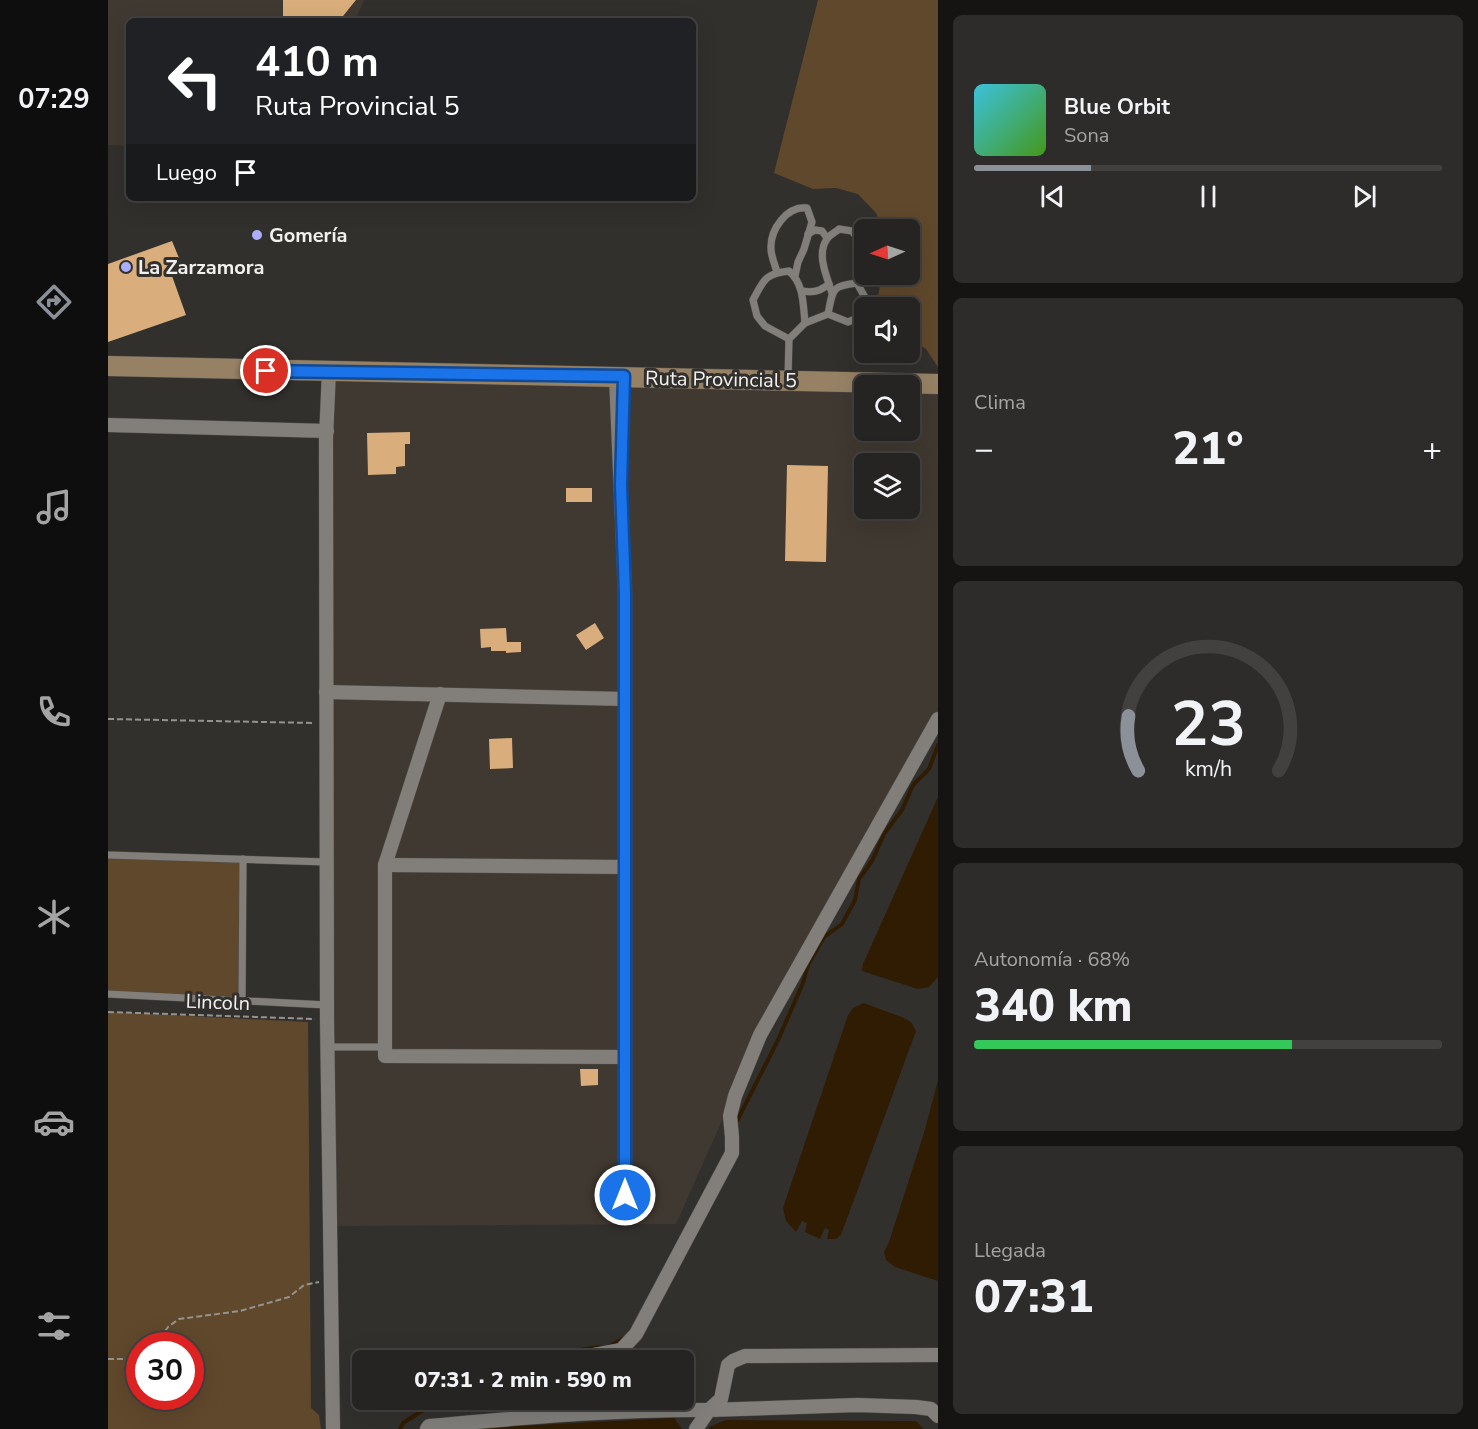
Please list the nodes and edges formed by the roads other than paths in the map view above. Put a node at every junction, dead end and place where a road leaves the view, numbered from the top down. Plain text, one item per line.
1 (808, 234) junction
2 (854, 234) edge
3 (827, 238) junction
4 (777, 272) junction
5 (795, 276) junction
6 (854, 283) edge
7 (829, 284) junction
8 (802, 291) junction
9 (832, 293) junction
10 (828, 314) junction
11 (854, 319) edge
12 (805, 323) junction
13 (789, 339) junction
14 (108, 366) edge
15 (329, 371) junction
16 (620, 376) junction
17 (788, 380) junction
18 (938, 384) edge
19 (108, 425) edge
20 (327, 431) junction
21 (326, 692) junction
22 (440, 694) junction
23 (625, 699) junction
24 (938, 719) edge
25 (108, 855) edge
26 (243, 859) junction
27 (327, 862) junction
28 (385, 865) junction
29 (625, 867) junction
30 (108, 994) edge
31 (242, 1001) junction
32 (327, 1012) junction
33 (327, 1047) junction
34 (385, 1047) junction
35 (625, 1057) junction
36 (625, 1195) dead end
37 (621, 1350) edge
38 (938, 1354) edge
39 (529, 1410) edge
40 (675, 1410) joint
41 (694, 1410) edge
42 (709, 1410) junction
43 (938, 1416) edge
44 (524, 1418) junction
45 (333, 1429) edge
46 (427, 1429) edge
47 (692, 1429) edge
48 (696, 1429) edge

1 - 3 lane
1 - 4 lane
1 - 5 lane
2 - 3 lane
3 - 7 lane
4 - 5 lane
4 - 13 lane
5 - 8 lane
6 - 9 lane
7 - 8 lane
7 - 9 lane
8 - 12 lane
9 - 10 lane
10 - 11 lane
10 - 12 lane
12 - 13 lane
13 - 17 lane
14 - 15 main road, Ruta Provincial 5
15 - 16 main road, Ruta Provincial 5
15 - 20 street
16 - 17 main road, Ruta Provincial 5
16 - 23 street
17 - 18 main road, Ruta Provincial 5
19 - 20 street
20 - 21 street
21 - 22 street
21 - 27 street
22 - 23 street
22 - 28 street
23 - 29 street
24 - 37 street
25 - 26 lane
26 - 27 lane
26 - 31 lane
27 - 32 street
28 - 29 street
28 - 34 street
29 - 35 street
30 - 31 lane
31 - 32 lane
32 - 33 street
33 - 34 lane
33 - 45 street
34 - 35 street
35 - 36 street
38 - 42 street
39 - 44 street
40 - 44 street
40 - 47 street
41 - 42 street
42 - 43 street
42 - 48 street
44 - 46 street

